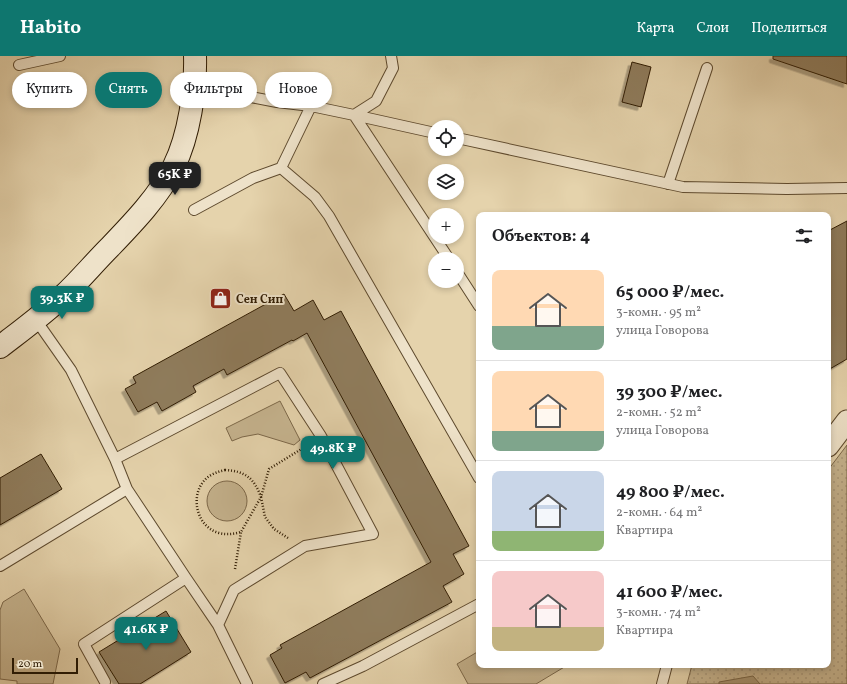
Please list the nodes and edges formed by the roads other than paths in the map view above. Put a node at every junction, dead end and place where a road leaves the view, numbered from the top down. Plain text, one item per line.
1 (60, 56) edge
2 (195, 56) edge
3 (391, 56) edge
4 (20, 65) dead end
5 (707, 68) dead end
6 (194, 72) edge
7 (190, 108) edge
8 (310, 108) edge
9 (321, 108) edge
10 (354, 115) junction
11 (428, 131) edge
12 (464, 140) edge
13 (281, 168) junction
14 (668, 184) junction
15 (847, 188) edge
16 (194, 210) dead end
17 (444, 252) edge
18 (464, 283) edge
19 (476, 301) edge
20 (36, 320) junction
21 (0, 347) edge
22 (847, 421) edge
23 (831, 442) edge
24 (115, 459) junction
25 (476, 473) edge
26 (128, 489) junction
27 (0, 566) edge
28 (186, 578) junction
29 (476, 606) edge
30 (218, 625) junction
31 (666, 668) edge
32 (106, 682) dead end
33 (247, 684) edge
34 (323, 684) edge
35 (662, 684) edge

1 - 4 lane
2 - 6 main road
3 - 10 lane
5 - 14 lane
7 - 20 main road
8 - 13 lane
9 - 10 lane
10 - 11 lane
10 - 17 lane
12 - 14 lane
13 - 16 lane
13 - 25 lane
14 - 15 lane
18 - 19 lane
20 - 21 main road
20 - 24 lane
22 - 23 street
24 - 26 lane
24 - 30 lane
26 - 27 lane
26 - 28 lane
28 - 30 lane
28 - 32 lane
29 - 34 lane
30 - 33 lane
31 - 35 lane

